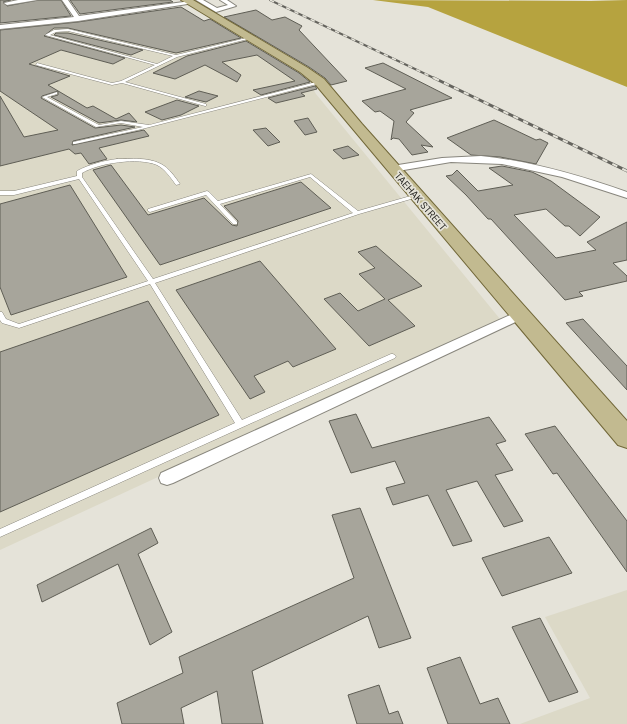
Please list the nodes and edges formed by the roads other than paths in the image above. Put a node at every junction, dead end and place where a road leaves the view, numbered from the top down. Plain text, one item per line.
1 (34, 0) edge
2 (66, 0) edge
3 (216, 0) edge
4 (224, 0) edge
5 (194, 1) edge
6 (7, 3) dead end
7 (78, 19) junction
8 (0, 27) edge
9 (250, 38) junction
10 (176, 56) junction
11 (37, 64) dead end
12 (156, 64) junction
13 (122, 82) junction
14 (320, 82) junction
15 (56, 93) dead end
16 (205, 105) dead end
17 (152, 127) junction
18 (75, 143) dead end
19 (392, 168) junction
20 (80, 177) junction
21 (178, 184) dead end
22 (0, 193) edge
23 (627, 195) edge
24 (416, 196) junction
25 (217, 203) junction
26 (150, 210) dead end
27 (357, 213) junction
28 (235, 223) dead end
29 (151, 281) junction
30 (0, 314) edge
31 (519, 314) junction
32 (392, 356) dead end
33 (240, 424) junction
34 (627, 438) edge
35 (167, 478) dead end
36 (0, 533) edge

1 - 6 street
2 - 7 street
3 - 5 street
4 - 5 street
5 - 7 street
5 - 9 main road, TAEHAK STREET
7 - 8 street
9 - 10 lane
9 - 14 main road, TAEHAK STREET
10 - 12 lane
10 - 12 lane
11 - 13 lane
12 - 13 lane
13 - 16 lane
14 - 17 lane
14 - 19 main road, TAEHAK STREET
15 - 17 lane
17 - 18 lane
19 - 23 street
19 - 24 main road, TAEHAK STREET
20 - 21 lane
20 - 22 lane
20 - 29 lane
24 - 27 lane
24 - 31 main road, TAEHAK STREET
25 - 26 lane
25 - 27 lane
25 - 28 lane
27 - 29 lane
29 - 30 lane
29 - 33 lane
31 - 34 main road, TAEHAK STREET
31 - 35 street
32 - 33 lane
33 - 36 lane

